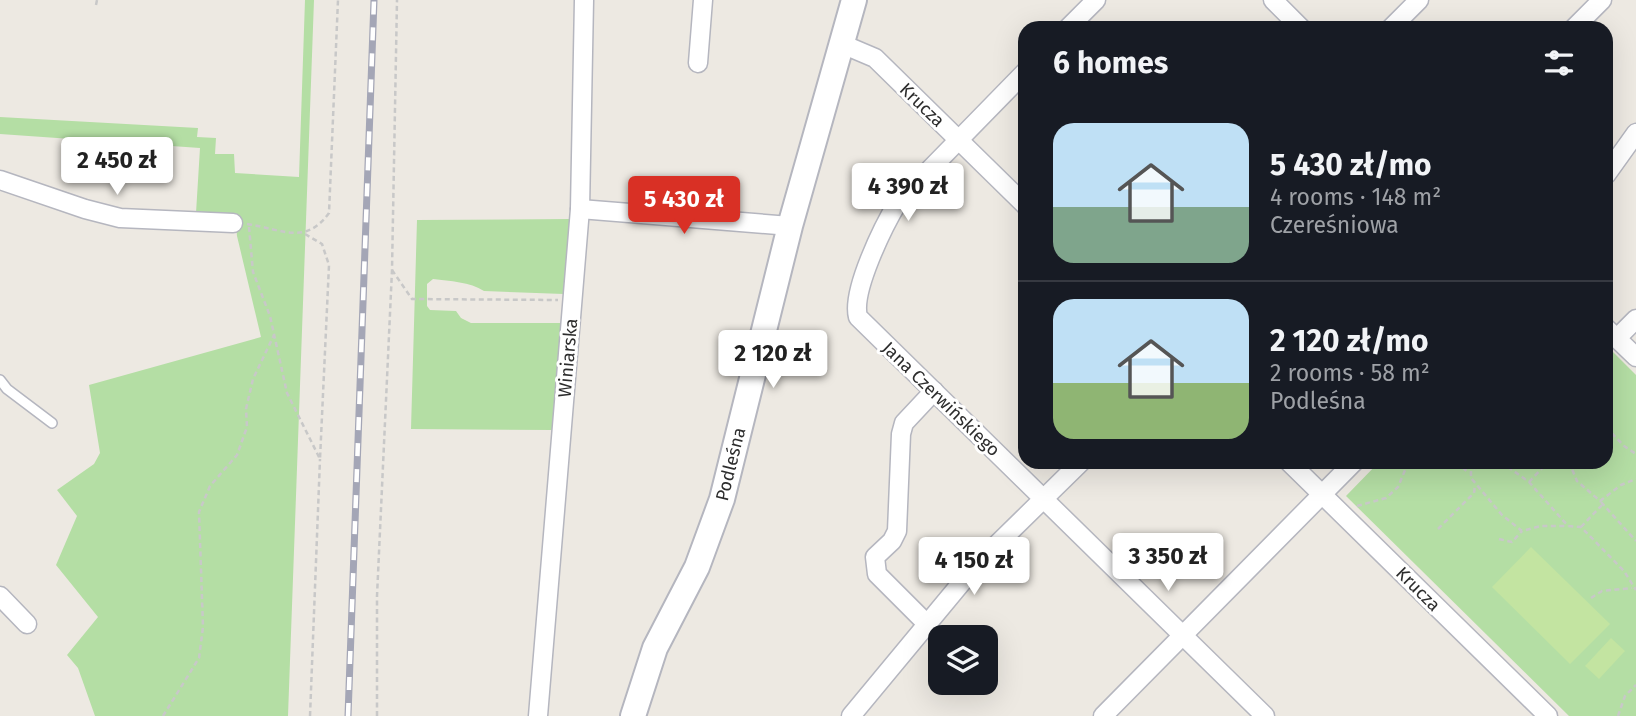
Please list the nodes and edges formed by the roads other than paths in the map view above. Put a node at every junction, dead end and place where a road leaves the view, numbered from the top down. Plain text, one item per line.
1 (584, 0) edge
2 (703, 0) edge
3 (854, 0) edge
4 (1273, 0) edge
5 (1419, 0) edge
6 (1602, 0) edge
7 (1084, 4) edge
8 (1073, 21) edge
9 (1292, 21) edge
10 (1398, 21) edge
11 (1581, 21) edge
12 (842, 44) junction
13 (698, 63) dead end
14 (1018, 79) edge
15 (1636, 133) edge
16 (958, 139) junction
17 (1613, 166) edge
18 (0, 180) edge
19 (1018, 198) edge
20 (580, 209) junction
21 (241, 224) road end
22 (790, 226) junction
23 (1636, 319) edge
24 (1613, 332) edge
25 (1613, 334) edge
26 (1636, 357) edge
27 (0, 380) edge
28 (934, 391) junction
29 (52, 423) dead end
30 (1074, 469) edge
31 (1296, 469) edge
32 (1347, 469) edge
33 (1322, 494) junction
34 (1043, 498) junction
35 (0, 596) edge
36 (27, 624) dead end
37 (927, 624) junction
38 (1183, 635) junction
39 (1111, 713) edge
40 (538, 716) edge
41 (633, 716) edge
42 (850, 716) edge
43 (1265, 716) edge
44 (1548, 716) edge

1 - 20 street, Winiarska
2 - 13 street
3 - 12 street, Podleśna
4 - 9 street
5 - 10 street
6 - 11 street
7 - 8 street
12 - 16 street, Krucza
12 - 22 street, Podleśna
14 - 16 street
15 - 17 street
16 - 19 street, Krucza
16 - 28 street, Jana Czerwińskiego
18 - 21 street
20 - 22 street
20 - 40 street, Winiarska
22 - 41 street, Podleśna
23 - 24 street
25 - 26 street
27 - 29 lane
28 - 34 street, Jana Czerwińskiego
28 - 37 street
30 - 34 street
31 - 33 street, Krucza
32 - 33 street
33 - 38 street
33 - 44 street, Krucza
34 - 37 street
34 - 38 street, Jana Czerwińskiego
35 - 36 street
37 - 42 street
38 - 39 street
38 - 43 street, Jana Czerwińskiego

